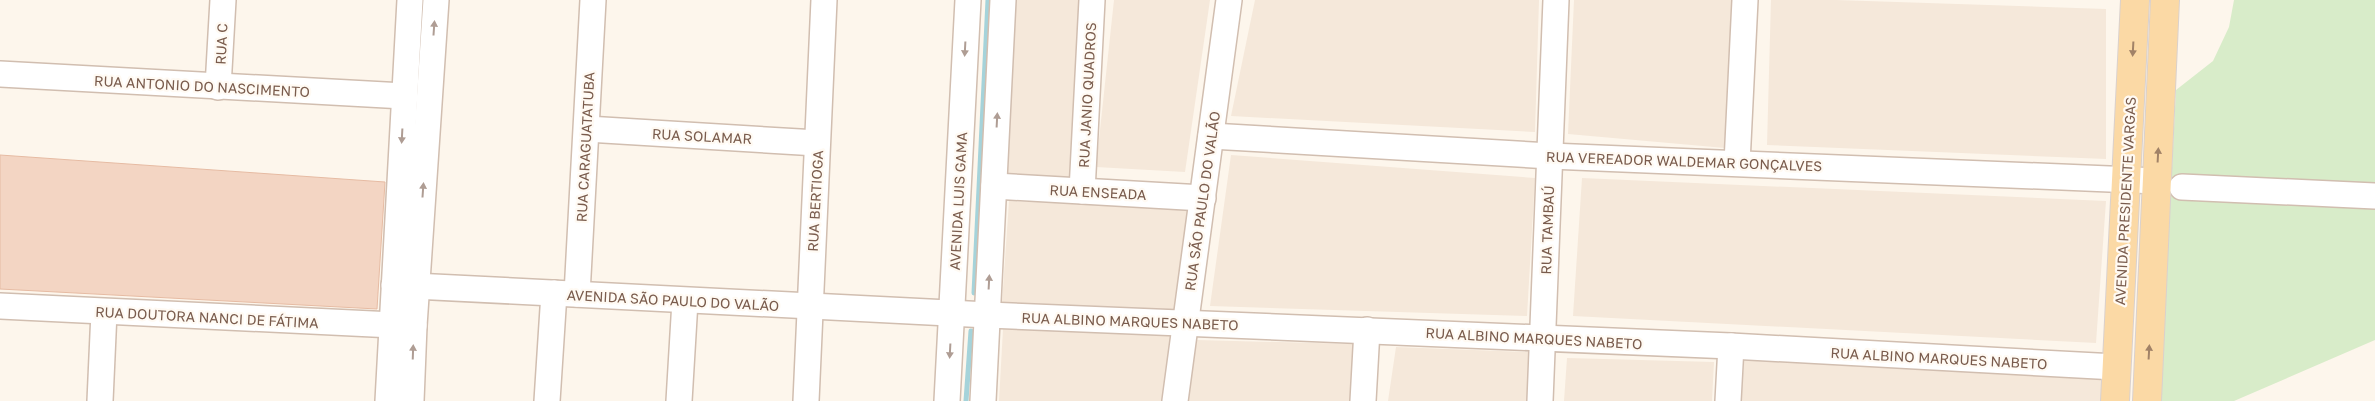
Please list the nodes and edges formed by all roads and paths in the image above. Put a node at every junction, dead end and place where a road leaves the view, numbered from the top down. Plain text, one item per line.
1 (223, 0) edge
2 (410, 0) edge
3 (436, 0) edge
4 (593, 0) edge
5 (824, 0) edge
6 (968, 0) edge
7 (1003, 0) edge
8 (1092, 0) edge
9 (1230, 0) edge
10 (1556, 0) edge
11 (1745, 0) edge
12 (2135, 0) edge
13 (2165, 0) edge
14 (0, 74) edge
15 (218, 88) junction
16 (404, 96) junction
17 (587, 129) junction
18 (1211, 136) junction
19 (818, 143) junction
20 (1550, 156) junction
21 (1737, 162) junction
22 (2127, 182) junction
23 (2170, 184) junction
24 (994, 186) junction
25 (1082, 191) junction
26 (2375, 196) edge
27 (1203, 198) junction
28 (405, 286) junction
29 (565, 294) junction
30 (685, 301) junction
31 (0, 306) edge
32 (810, 307) junction
33 (104, 312) junction
34 (952, 314) junction
35 (988, 315) junction
36 (1186, 323) junction
37 (403, 325) junction
38 (1367, 330) junction
39 (1543, 338) junction
40 (1731, 346) junction
41 (2116, 367) junction
42 (100, 401) edge
43 (388, 401) edge
44 (412, 401) edge
45 (548, 401) edge
46 (679, 401) edge
47 (806, 401) edge
48 (947, 401) edge
49 (984, 401) edge
50 (1175, 401) edge
51 (1363, 401) edge
52 (1540, 401) edge
53 (1728, 401) edge
54 (2115, 401) edge
55 (2147, 401) edge

1 - 15 street, RUA C
2 - 16 street
28 -> 3 street
4 - 17 street, RUA CARAGUATATUBA
5 - 19 street, RUA BERTIOGA
6 -> 34 street, AVENIDA LUIS GAMA
24 -> 7 street
8 - 25 street, RUA JANIO QUADROS
9 - 18 street, RUA SÃO PAULO DO VALÃO
10 - 20 street, RUA TAMBAÚ
11 - 21 street
12 -> 22 main road, AVENIDA PRESIDENTE VARGAS
23 -> 13 main road
14 - 15 street, RUA ANTONIO DO NASCIMENTO
15 - 16 street, RUA ANTONIO DO NASCIMENTO
16 -> 28 street
17 - 19 street, RUA SOLAMAR
17 - 29 street, RUA CARAGUATATUBA
18 - 20 street, RUA VEREADOR WALDEMAR GONÇALVES
18 - 27 street, RUA SÃO PAULO DO VALÃO
19 - 32 street, RUA BERTIOGA
20 - 21 street, RUA VEREADOR WALDEMAR GONÇALVES
20 - 39 street, RUA TAMBAÚ
21 - 22 street, RUA VEREADOR WALDEMAR GONÇALVES
22 - 23 street, RUA VEREADOR WALDEMAR GONÇALVES
22 - 41 main road, AVENIDA PRESIDENTE VARGAS
23 - 26 street, RUA VEREADOR WALDEMAR GONÇALVES
55 -> 23 main road
24 - 25 street, RUA ENSEADA
35 -> 24 street
25 - 27 street, RUA ENSEADA
27 - 36 street, RUA SÃO PAULO DO VALÃO
28 - 29 street, AVENIDA SÃO PAULO DO VALÃO
28 - 37 street
29 - 30 street, AVENIDA SÃO PAULO DO VALÃO
29 - 45 street, RUA CARAGUATATUBA
30 - 32 street, AVENIDA SÃO PAULO DO VALÃO
30 - 46 street
31 - 33 street, RUA DOUTORA NANCI DE FÁTIMA
32 - 34 street, AVENIDA SÃO PAULO DO VALÃO
32 - 47 street, RUA BERTIOGA
33 - 37 street, RUA DOUTORA NANCI DE FÁTIMA
33 - 42 street
34 - 35 street, RUA ALBINO MARQUES NABETO
34 -> 48 street, AVENIDA LUIS GAMA
35 - 36 street, RUA ALBINO MARQUES NABETO
35 - 49 street
36 - 38 street, RUA ALBINO MARQUES NABETO
36 - 50 street, RUA SÃO PAULO DO VALÃO
37 - 43 street
44 -> 37 street
38 - 39 street, RUA ALBINO MARQUES NABETO
38 - 51 street
39 - 40 street, RUA ALBINO MARQUES NABETO
39 - 52 street, RUA TAMBAÚ
40 - 41 street, RUA ALBINO MARQUES NABETO
40 - 53 street
41 - 54 main road, AVENIDA PRESIDENTE VARGAS

